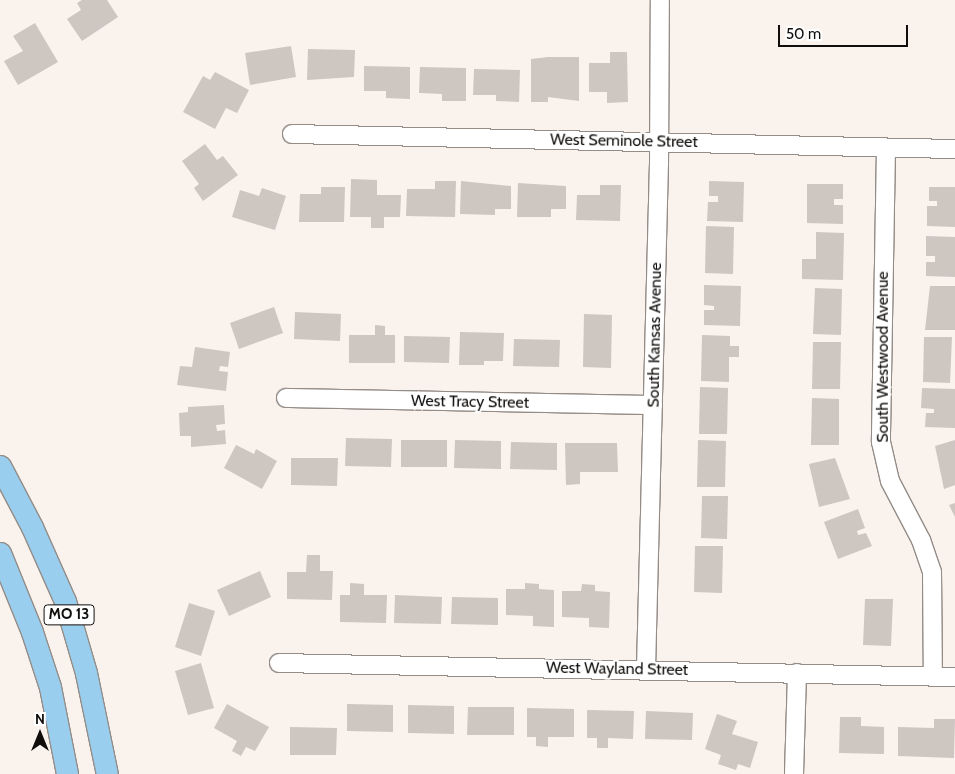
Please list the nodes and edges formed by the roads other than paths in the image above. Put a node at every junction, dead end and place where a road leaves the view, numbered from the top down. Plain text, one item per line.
1 (660, 0) edge
2 (292, 134) dead end
3 (658, 142) junction
4 (886, 148) junction
5 (955, 149) edge
6 (286, 398) dead end
7 (654, 405) junction
8 (0, 466) edge
9 (0, 553) edge
10 (279, 663) dead end
11 (646, 669) junction
12 (797, 672) junction
13 (933, 677) junction
14 (955, 677) edge
15 (67, 774) edge
16 (107, 774) edge
17 (794, 774) edge

1 - 3 street, South Kansas Avenue
2 - 3 street, West Seminole Street
3 - 4 street, West Seminole Street
3 - 7 street, South Kansas Avenue
4 - 5 street, West Seminole Street
4 - 13 street, South Westwood Avenue
6 - 7 street, West Tracy Street
7 - 11 street, South Kansas Avenue
8 - 16 main road, MO 13
9 - 15 main road, MO 13
10 - 11 street, West Wayland Street
11 - 12 street, West Wayland Street
12 - 13 street, West Wayland Street
12 - 17 street
13 - 14 street, West Wayland Street

